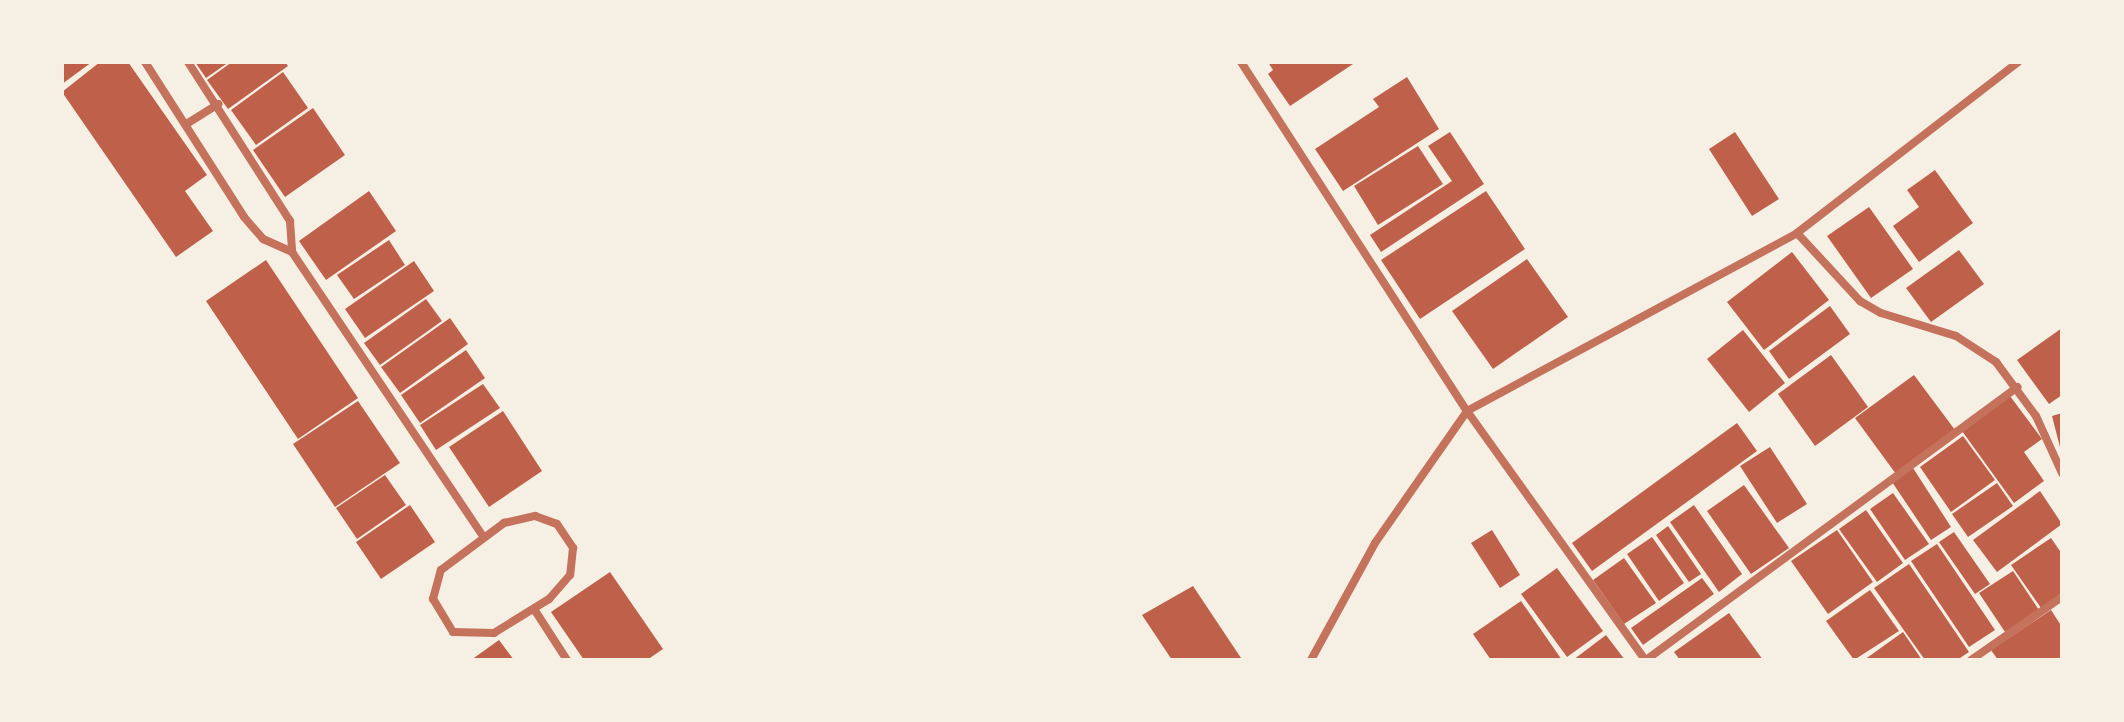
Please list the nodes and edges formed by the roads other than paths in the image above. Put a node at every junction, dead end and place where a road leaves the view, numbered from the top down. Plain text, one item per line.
1 (145, 62) edge
2 (188, 62) edge
3 (1241, 62) edge
4 (2018, 62) edge
5 (218, 104) junction
6 (188, 123) junction
7 (1797, 233) junction
8 (292, 252) junction
9 (2017, 387) junction
10 (1467, 411) junction
11 (2062, 473) edge
12 (483, 536) junction
13 (2062, 597) edge
14 (534, 609) junction
15 (567, 660) edge
16 (1311, 660) edge
17 (1646, 660) edge
18 (1971, 660) edge

1 - 6 street
2 - 5 street
3 - 10 street
4 - 7 street
5 - 6 street
5 - 8 street
6 - 8 street
7 - 9 street
7 - 10 street
8 - 12 street
9 - 11 street
9 - 17 street
10 - 16 street
10 - 17 street
12 - 14 street
12 - 14 street
13 - 18 street
14 - 15 street

